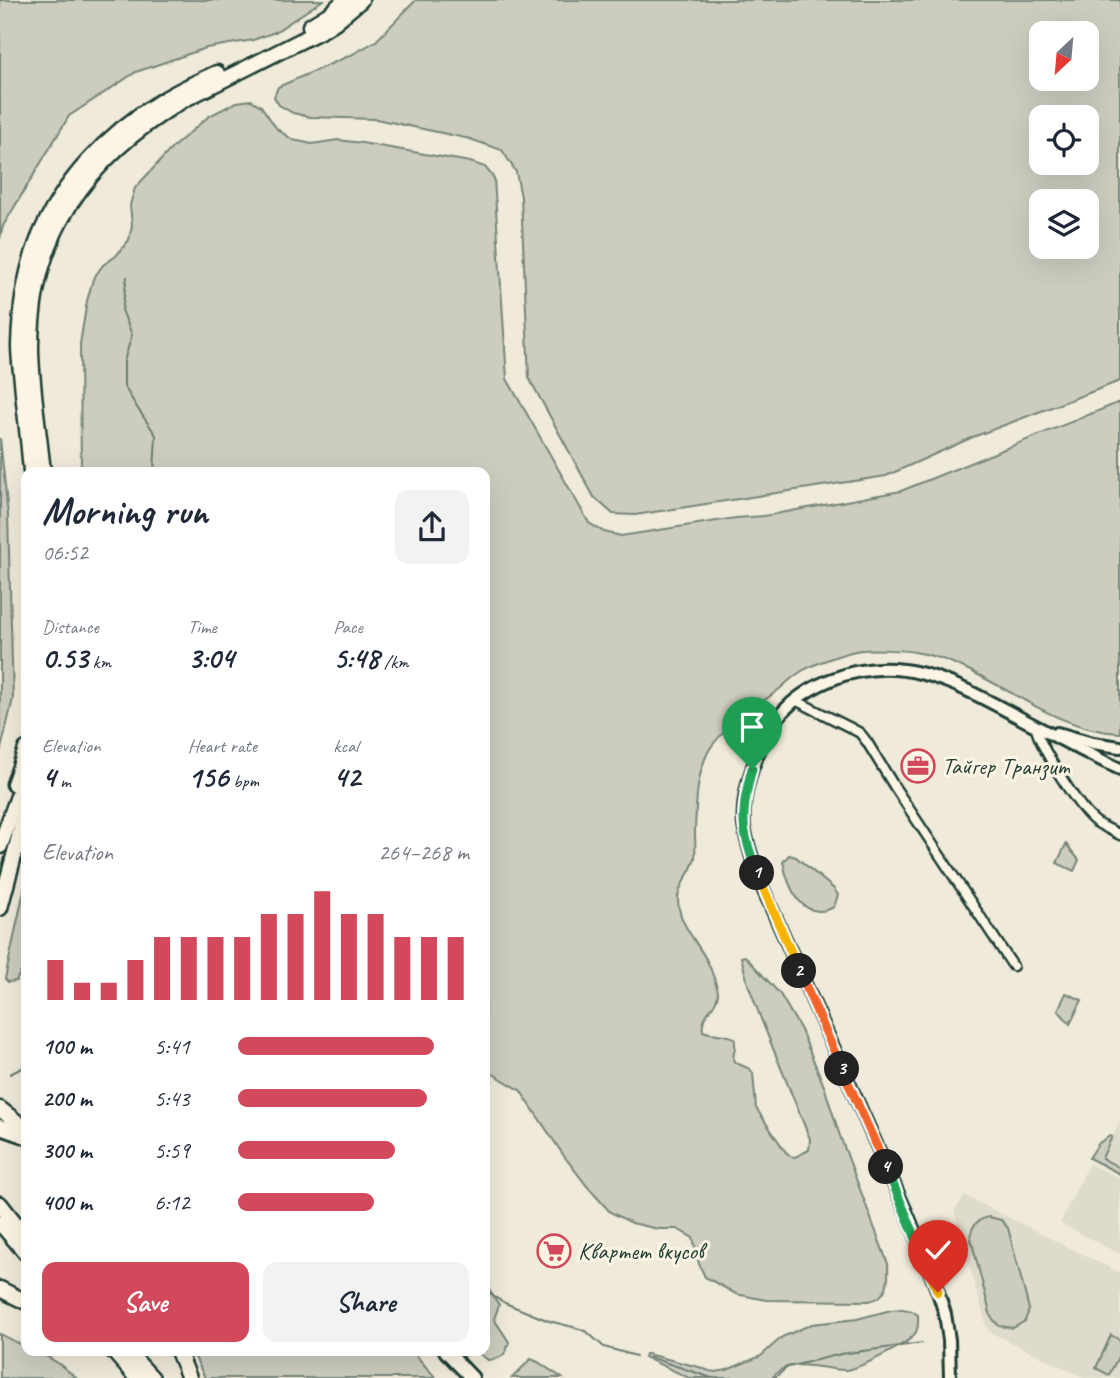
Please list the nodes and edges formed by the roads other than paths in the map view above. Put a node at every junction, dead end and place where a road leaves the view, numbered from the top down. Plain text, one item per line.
1 (345, 0) edge
2 (361, 0) edge
3 (31, 467) edge
4 (42, 467) edge
5 (795, 700) junction
6 (1035, 726) junction
7 (1120, 747) edge
8 (21, 762) edge
9 (1120, 769) edge
10 (21, 789) edge
11 (0, 819) edge
12 (21, 830) edge
13 (1120, 835) edge
14 (0, 846) edge
15 (0, 908) edge
16 (1013, 966) dead end
17 (0, 1109) edge
18 (21, 1125) edge
19 (0, 1128) edge
20 (21, 1134) edge
21 (0, 1204) edge
22 (0, 1223) edge
23 (21, 1231) edge
24 (21, 1247) edge
25 (0, 1289) edge
26 (21, 1300) edge
27 (119, 1356) edge
28 (121, 1356) edge
29 (180, 1356) edge
30 (451, 1356) edge
31 (137, 1378) edge
32 (152, 1378) edge
33 (189, 1378) edge
34 (472, 1378) edge
35 (950, 1378) edge

1 - 3 highway
2 - 4 highway
5 - 6 street
5 - 16 street
5 - 35 street
6 - 7 street
6 - 9 street
6 - 13 street
8 - 11 highway
10 - 14 highway
12 - 15 highway
17 - 18 highway
19 - 20 highway
21 - 23 highway
22 - 24 highway
25 - 26 highway
27 - 31 highway
28 - 32 highway
29 - 33 highway
30 - 34 main road

